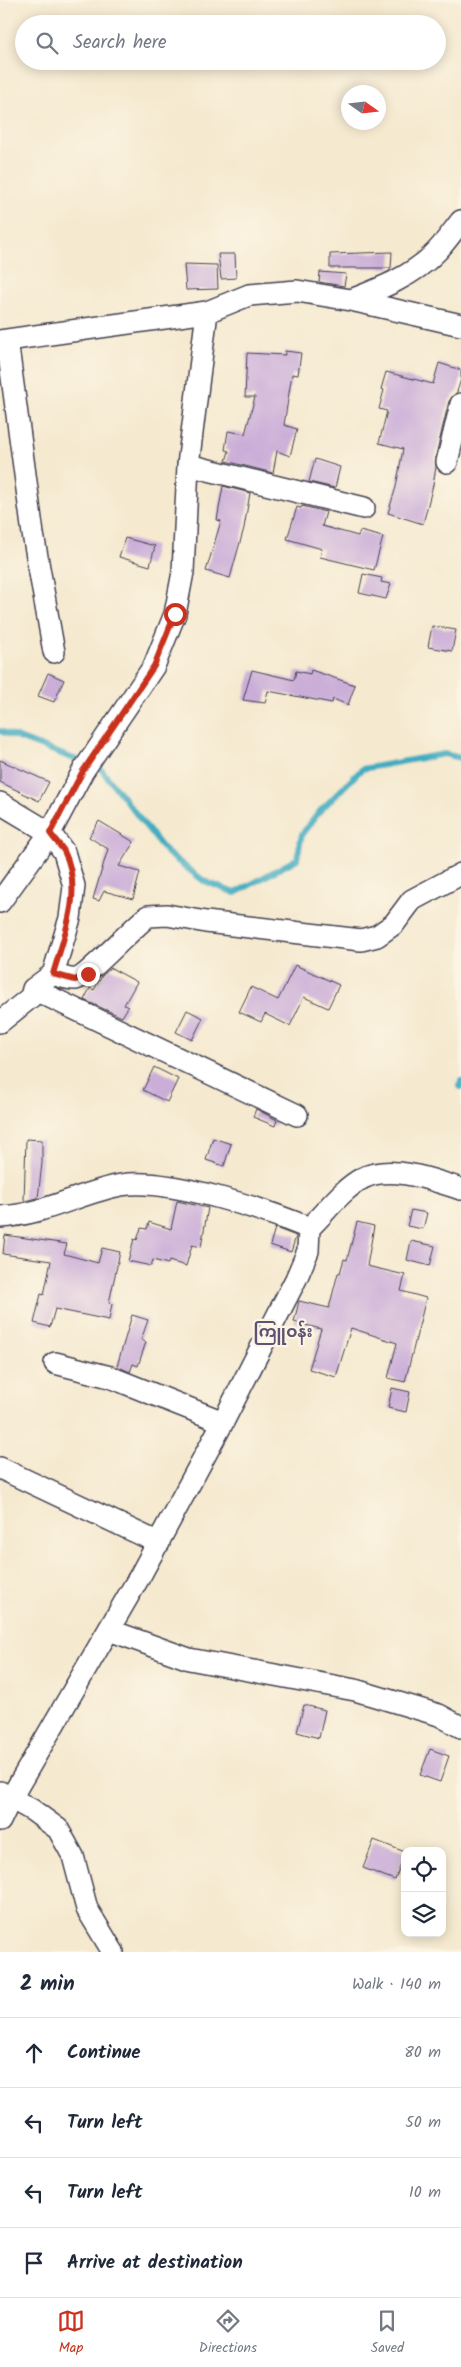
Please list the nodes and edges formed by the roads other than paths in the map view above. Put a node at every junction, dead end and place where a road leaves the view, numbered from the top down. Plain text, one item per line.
1 (461, 222) edge
2 (351, 300) junction
3 (207, 312) junction
4 (461, 325) edge
5 (4, 341) edge
6 (461, 404) edge
7 (447, 462) dead end
8 (188, 465) junction
9 (364, 508) dead end
10 (54, 652) dead end
11 (0, 803) edge
12 (50, 833) junction
13 (461, 874) edge
14 (0, 902) edge
15 (53, 974) junction
16 (33, 989) junction
17 (0, 1022) edge
18 (297, 1115) dead end
19 (461, 1188) edge
20 (0, 1218) edge
21 (309, 1228) junction
22 (55, 1363) dead end
23 (223, 1422) junction
24 (0, 1468) edge
25 (159, 1543) junction
26 (109, 1630) junction
27 (461, 1727) edge
28 (5, 1795) edge
29 (0, 1821) edge
30 (107, 1949) edge

1 - 2 street
2 - 3 street
2 - 4 street
3 - 5 street
3 - 8 street
5 - 10 street
6 - 7 street
8 - 9 street
8 - 12 street
11 - 12 street
12 - 14 street
12 - 15 street
13 - 15 street
15 - 16 street
16 - 17 street
16 - 18 street
19 - 21 street
20 - 21 street
21 - 23 street
22 - 23 street
23 - 25 street
24 - 25 street
25 - 26 street
26 - 27 street
26 - 28 street
28 - 29 street
28 - 30 street

